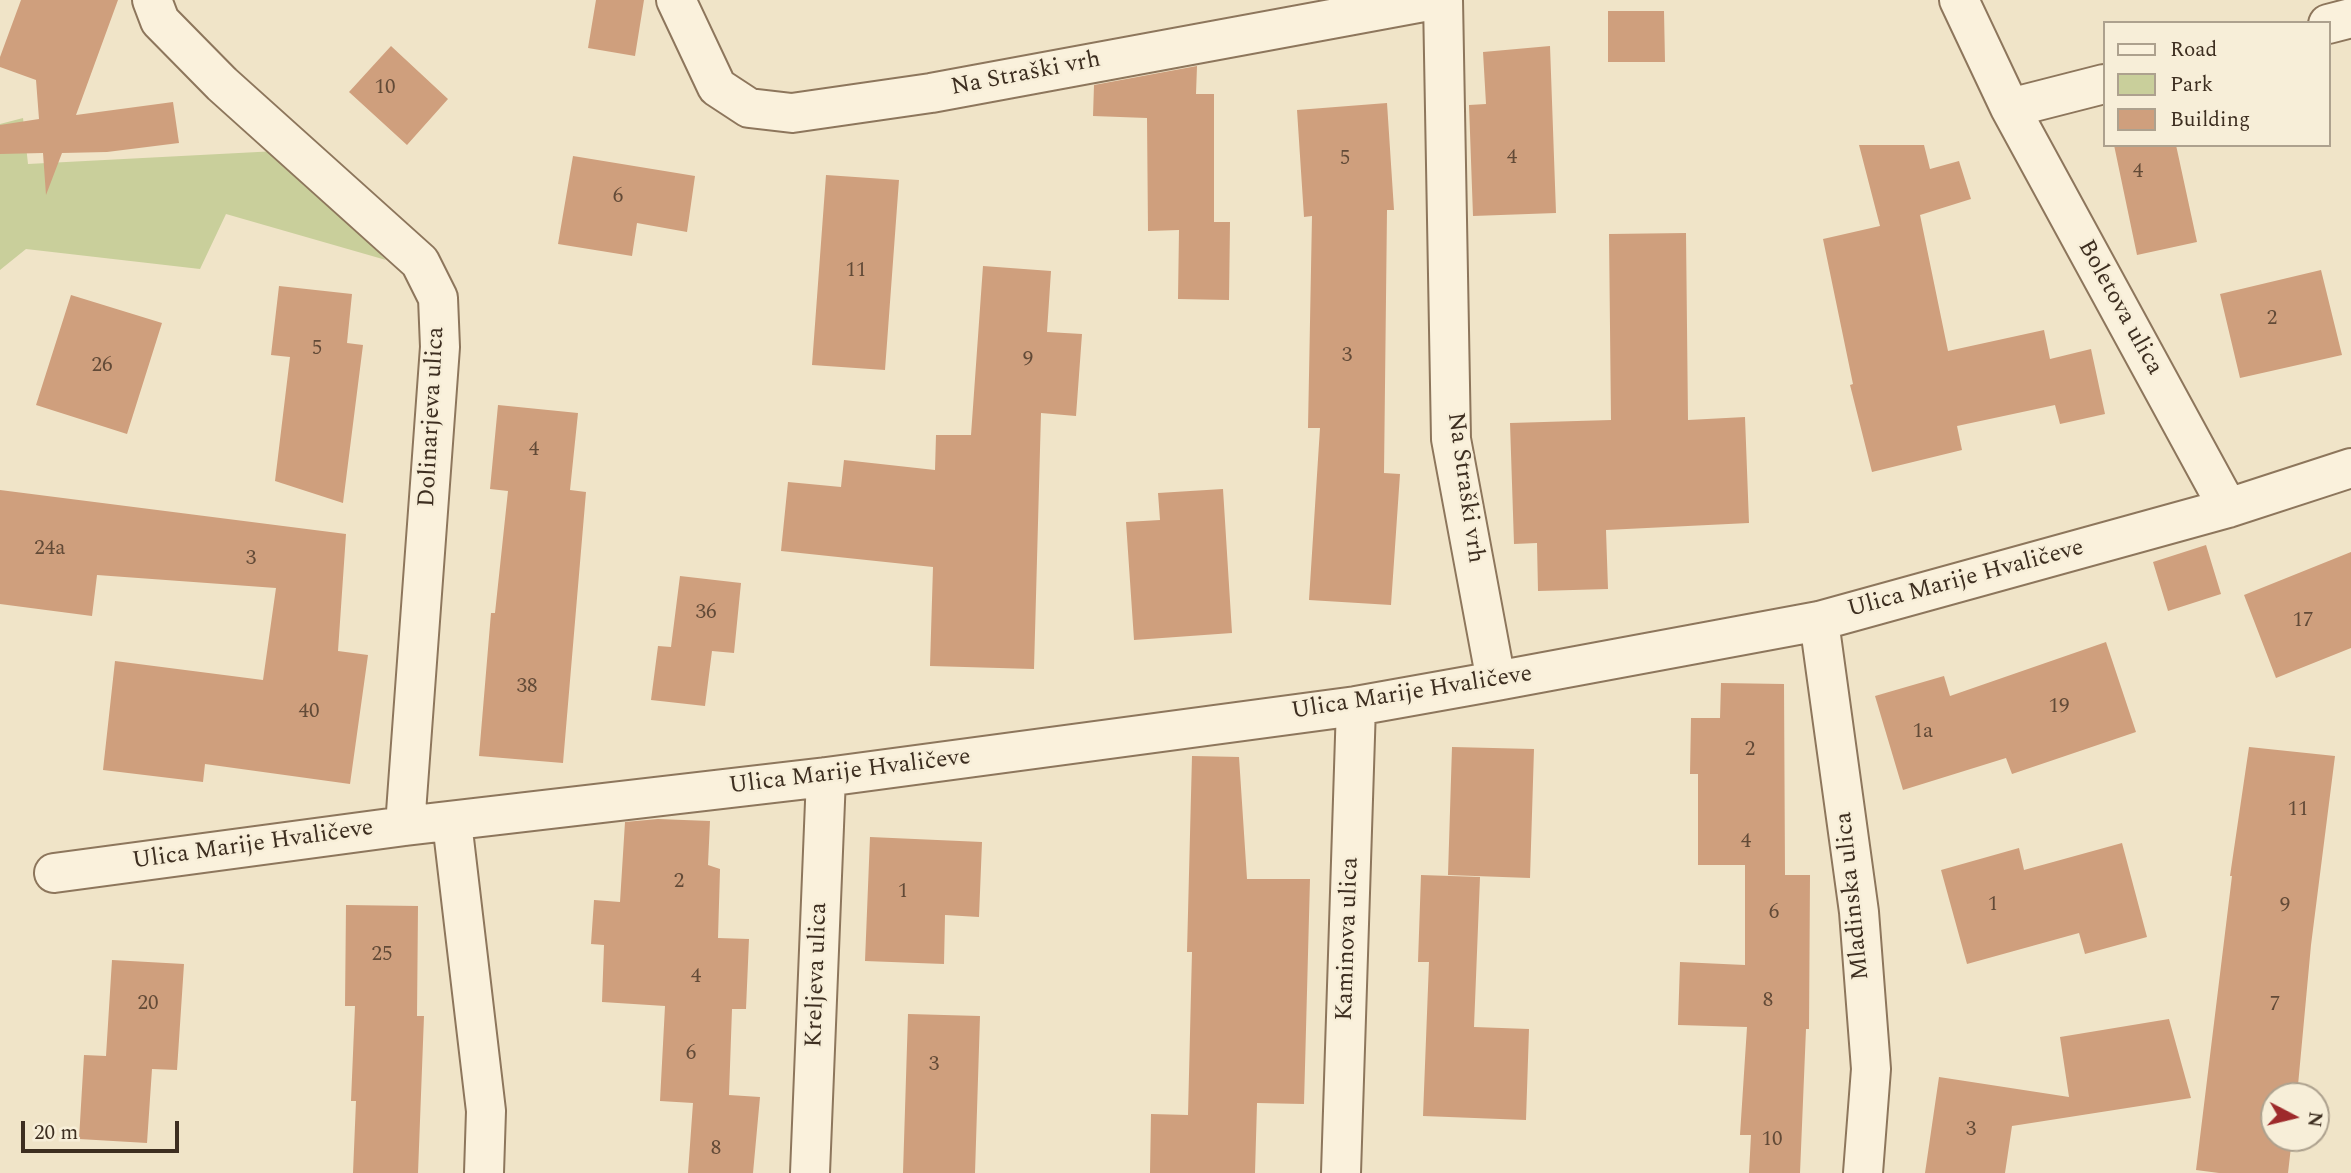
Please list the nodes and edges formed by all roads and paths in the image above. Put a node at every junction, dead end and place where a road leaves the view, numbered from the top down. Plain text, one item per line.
1 (152, 0) edge
2 (676, 0) edge
3 (1434, 0) edge
4 (1443, 0) edge
5 (1959, 0) edge
6 (2351, 18) edge
7 (2330, 23) edge
8 (2102, 84) edge
9 (2010, 108) junction
10 (2351, 468) edge
11 (2228, 508) junction
12 (1819, 621) junction
13 (1496, 681) junction
14 (1356, 706) junction
15 (826, 777) junction
16 (453, 821) junction
17 (405, 825) junction
18 (54, 873) dead end
19 (484, 1173) edge
20 (810, 1173) edge
21 (1341, 1173) edge
22 (1863, 1173) edge

1 - 17 street, Dolinarjeva ulica
2 - 3 street, Na Straški vrh
4 - 13 street, Na Straški vrh
5 - 9 street, Boletova ulica
6 - 7 street
8 - 9 street
9 - 11 street, Boletova ulica
10 - 11 street, Ulica Marije Hvaličeve
11 - 12 street, Ulica Marije Hvaličeve
12 - 13 street, Ulica Marije Hvaličeve
12 - 22 street, Mladinska ulica
13 - 14 street, Ulica Marije Hvaličeve
14 - 15 street, Ulica Marije Hvaličeve
14 - 21 street, Kaminova ulica
15 - 16 street, Ulica Marije Hvaličeve
15 - 20 street, Kreljeva ulica
16 - 17 street, Ulica Marije Hvaličeve
16 - 19 street
17 - 18 street, Ulica Marije Hvaličeve

